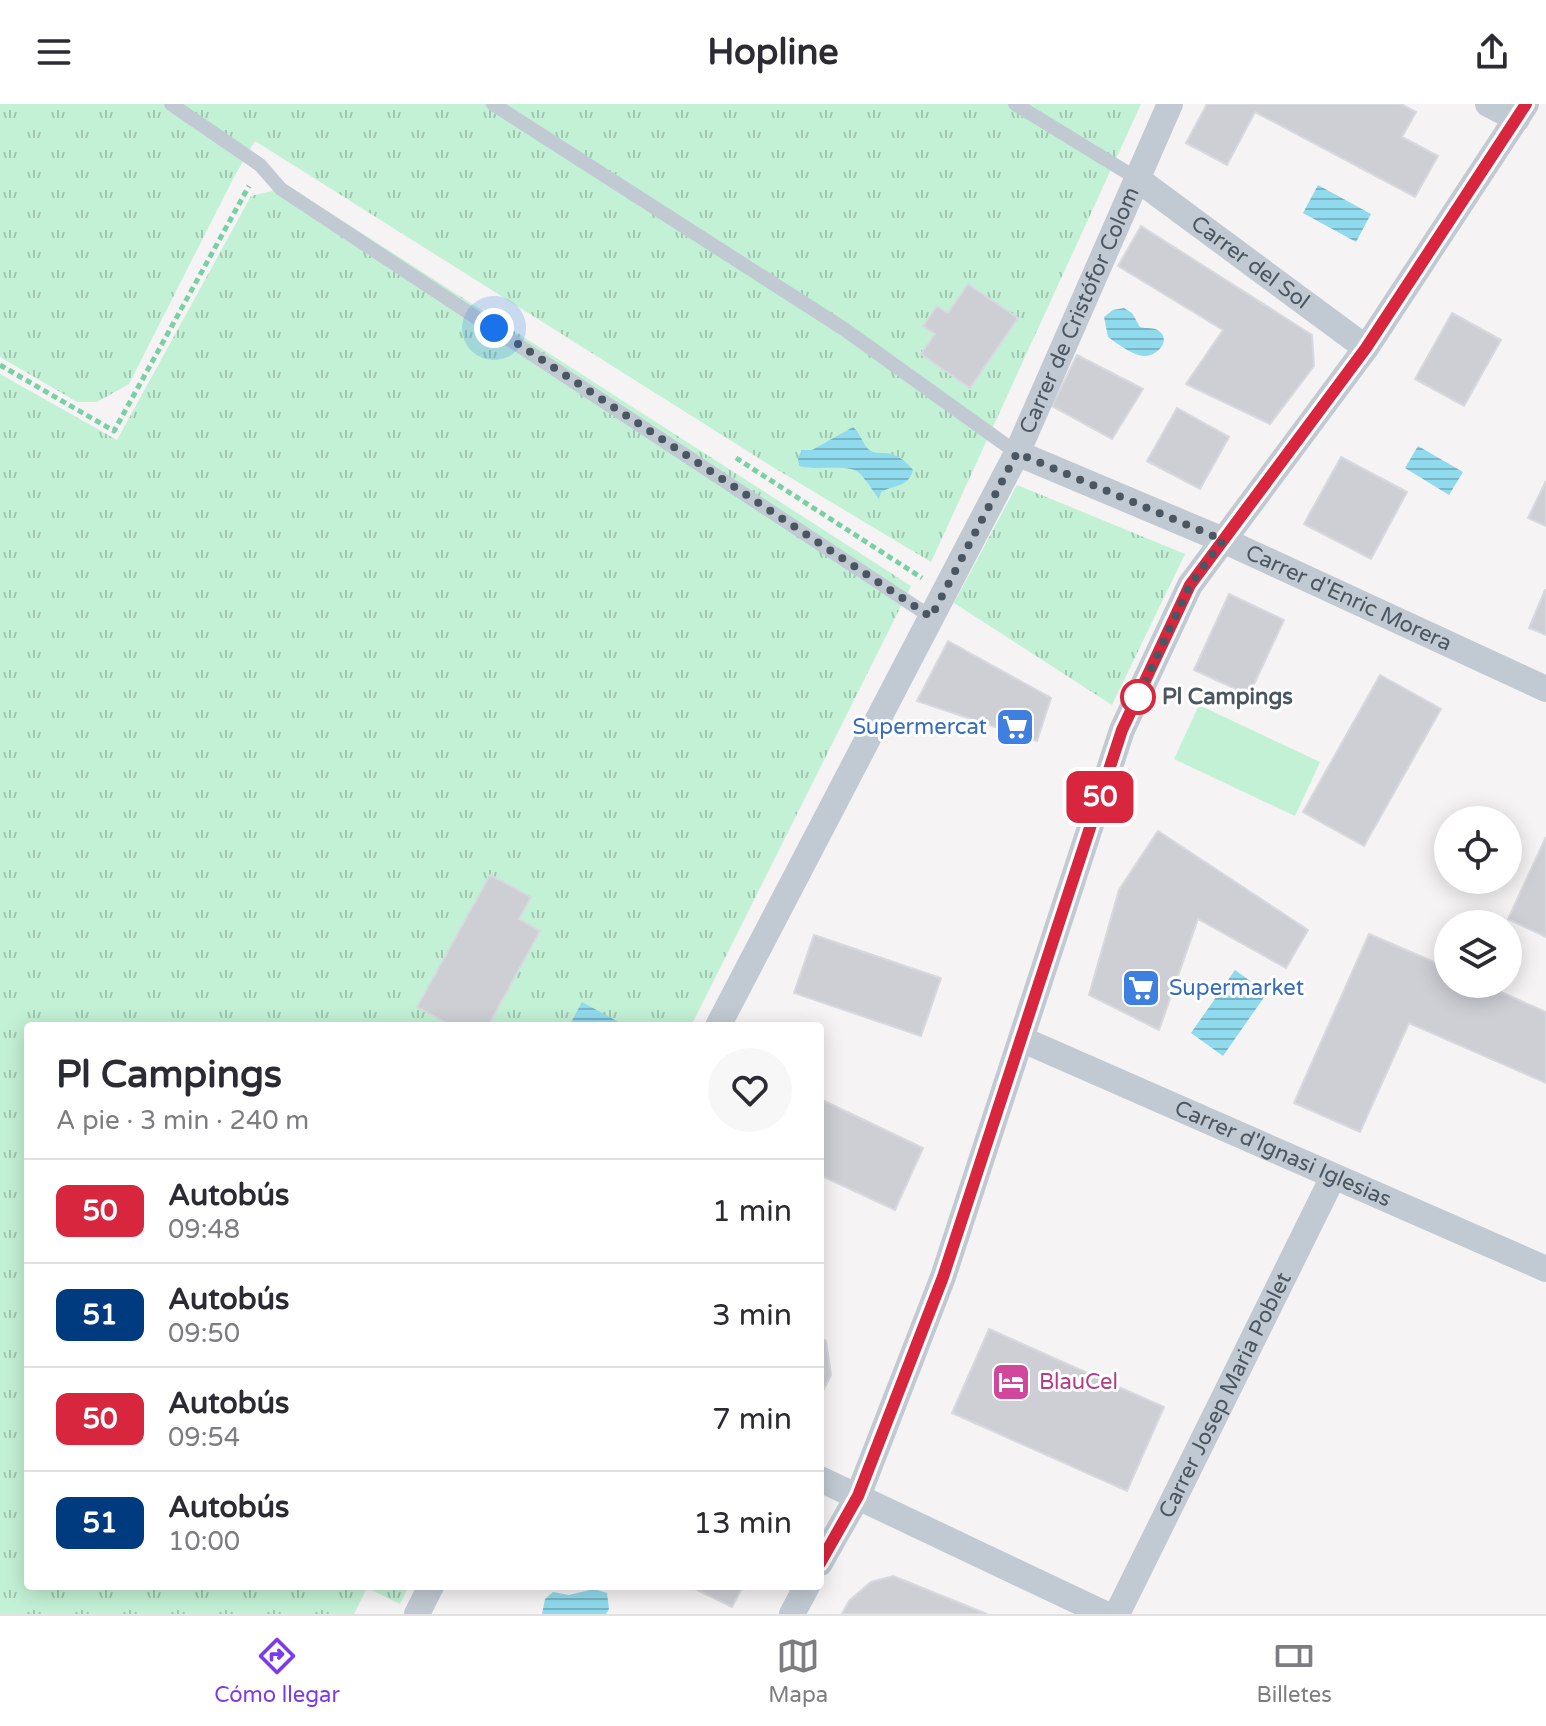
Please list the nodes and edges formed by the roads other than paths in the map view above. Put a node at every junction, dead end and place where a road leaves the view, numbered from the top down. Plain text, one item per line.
1 (171, 104) edge
2 (493, 104) edge
3 (1015, 104) edge
4 (1170, 104) edge
5 (1488, 104) edge
6 (1522, 112) edge
7 (1136, 178) junction
8 (1366, 348) junction
9 (1017, 453) junction
10 (1223, 540) junction
11 (931, 617) junction
12 (1546, 689) edge
13 (720, 1022) edge
14 (1021, 1039) junction
15 (1333, 1177) junction
16 (1546, 1269) edge
17 (824, 1481) edge
18 (858, 1496) junction
19 (824, 1556) edge
20 (429, 1590) edge
21 (805, 1590) edge
22 (417, 1614) edge
23 (792, 1614) edge
24 (1105, 1614) edge
25 (1117, 1614) edge

1 - 11 lane
2 - 9 lane
3 - 7 lane
4 - 7 street, Carrer de Cristófor Colom
5 - 6 street
6 - 8 street
7 - 8 street, Carrer del Sol
7 - 9 street, Carrer de Cristófor Colom
8 - 10 street
9 - 10 street, Carrer d'Enric Morera
9 - 11 street, Carrer de Cristófor Colom
10 - 12 street, Carrer d'Enric Morera
10 - 14 street
11 - 13 street, Carrer de Cristófor Colom
14 - 15 street, Carrer d'Ignasi Iglesias
14 - 18 street
15 - 16 street, Carrer d'Ignasi Iglesias
15 - 25 street, Carrer Josep Maria Poblet
17 - 18 street
18 - 19 street
18 - 24 street
20 - 22 street
21 - 23 street

